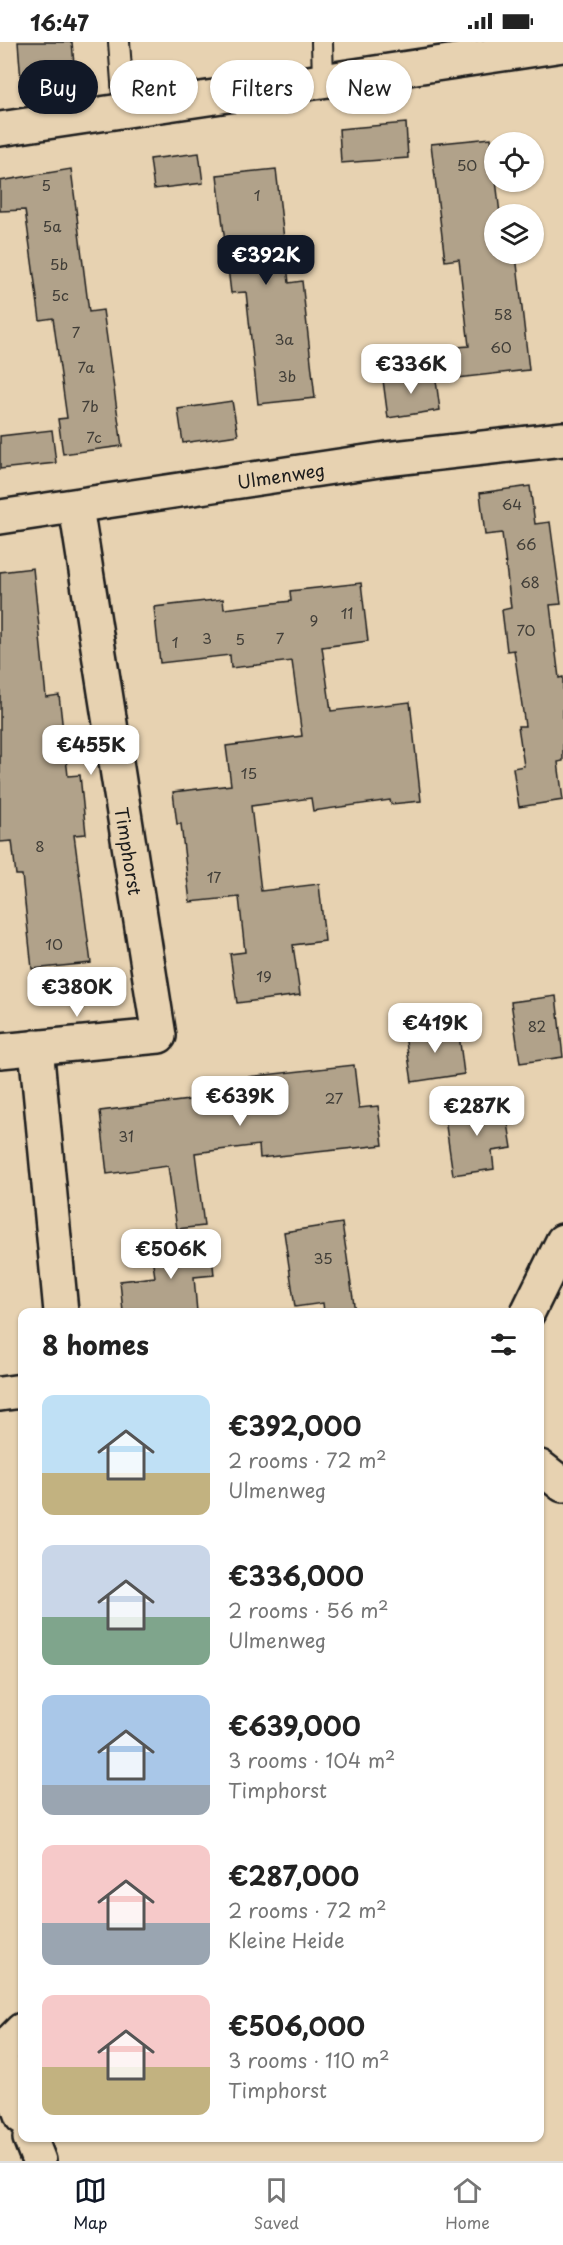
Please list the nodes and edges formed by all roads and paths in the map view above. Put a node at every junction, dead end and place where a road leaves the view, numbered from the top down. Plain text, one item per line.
1 (119, 42) edge
2 (322, 42) edge
3 (563, 45) edge
4 (120, 60) edge
5 (323, 81) junction
6 (198, 99) edge
7 (110, 111) edge
8 (0, 129) edge
9 (563, 439) edge
10 (76, 507) junction
11 (0, 517) edge
12 (36, 1047) junction
13 (0, 1051) edge
14 (563, 1241) edge
15 (61, 1308) edge
16 (530, 1308) edge
17 (18, 1392) edge
18 (0, 1394) edge
19 (544, 1470) edge
20 (563, 1485) edge
21 (18, 2034) edge
22 (0, 2052) edge
23 (0, 2058) edge
24 (18, 2106) edge
25 (32, 2142) edge
26 (39, 2161) edge

1 - 4 lane
2 - 5 lane
3 - 5 street
5 - 6 street
7 - 8 street
9 - 10 street, Ulmenweg
10 - 11 street, Ulmenweg
10 - 12 street, Timphorst
12 - 13 street, Timphorst
12 - 15 street
14 - 16 street
17 - 18 street
19 - 20 street
21 - 22 street
23 - 24 street
25 - 26 street

